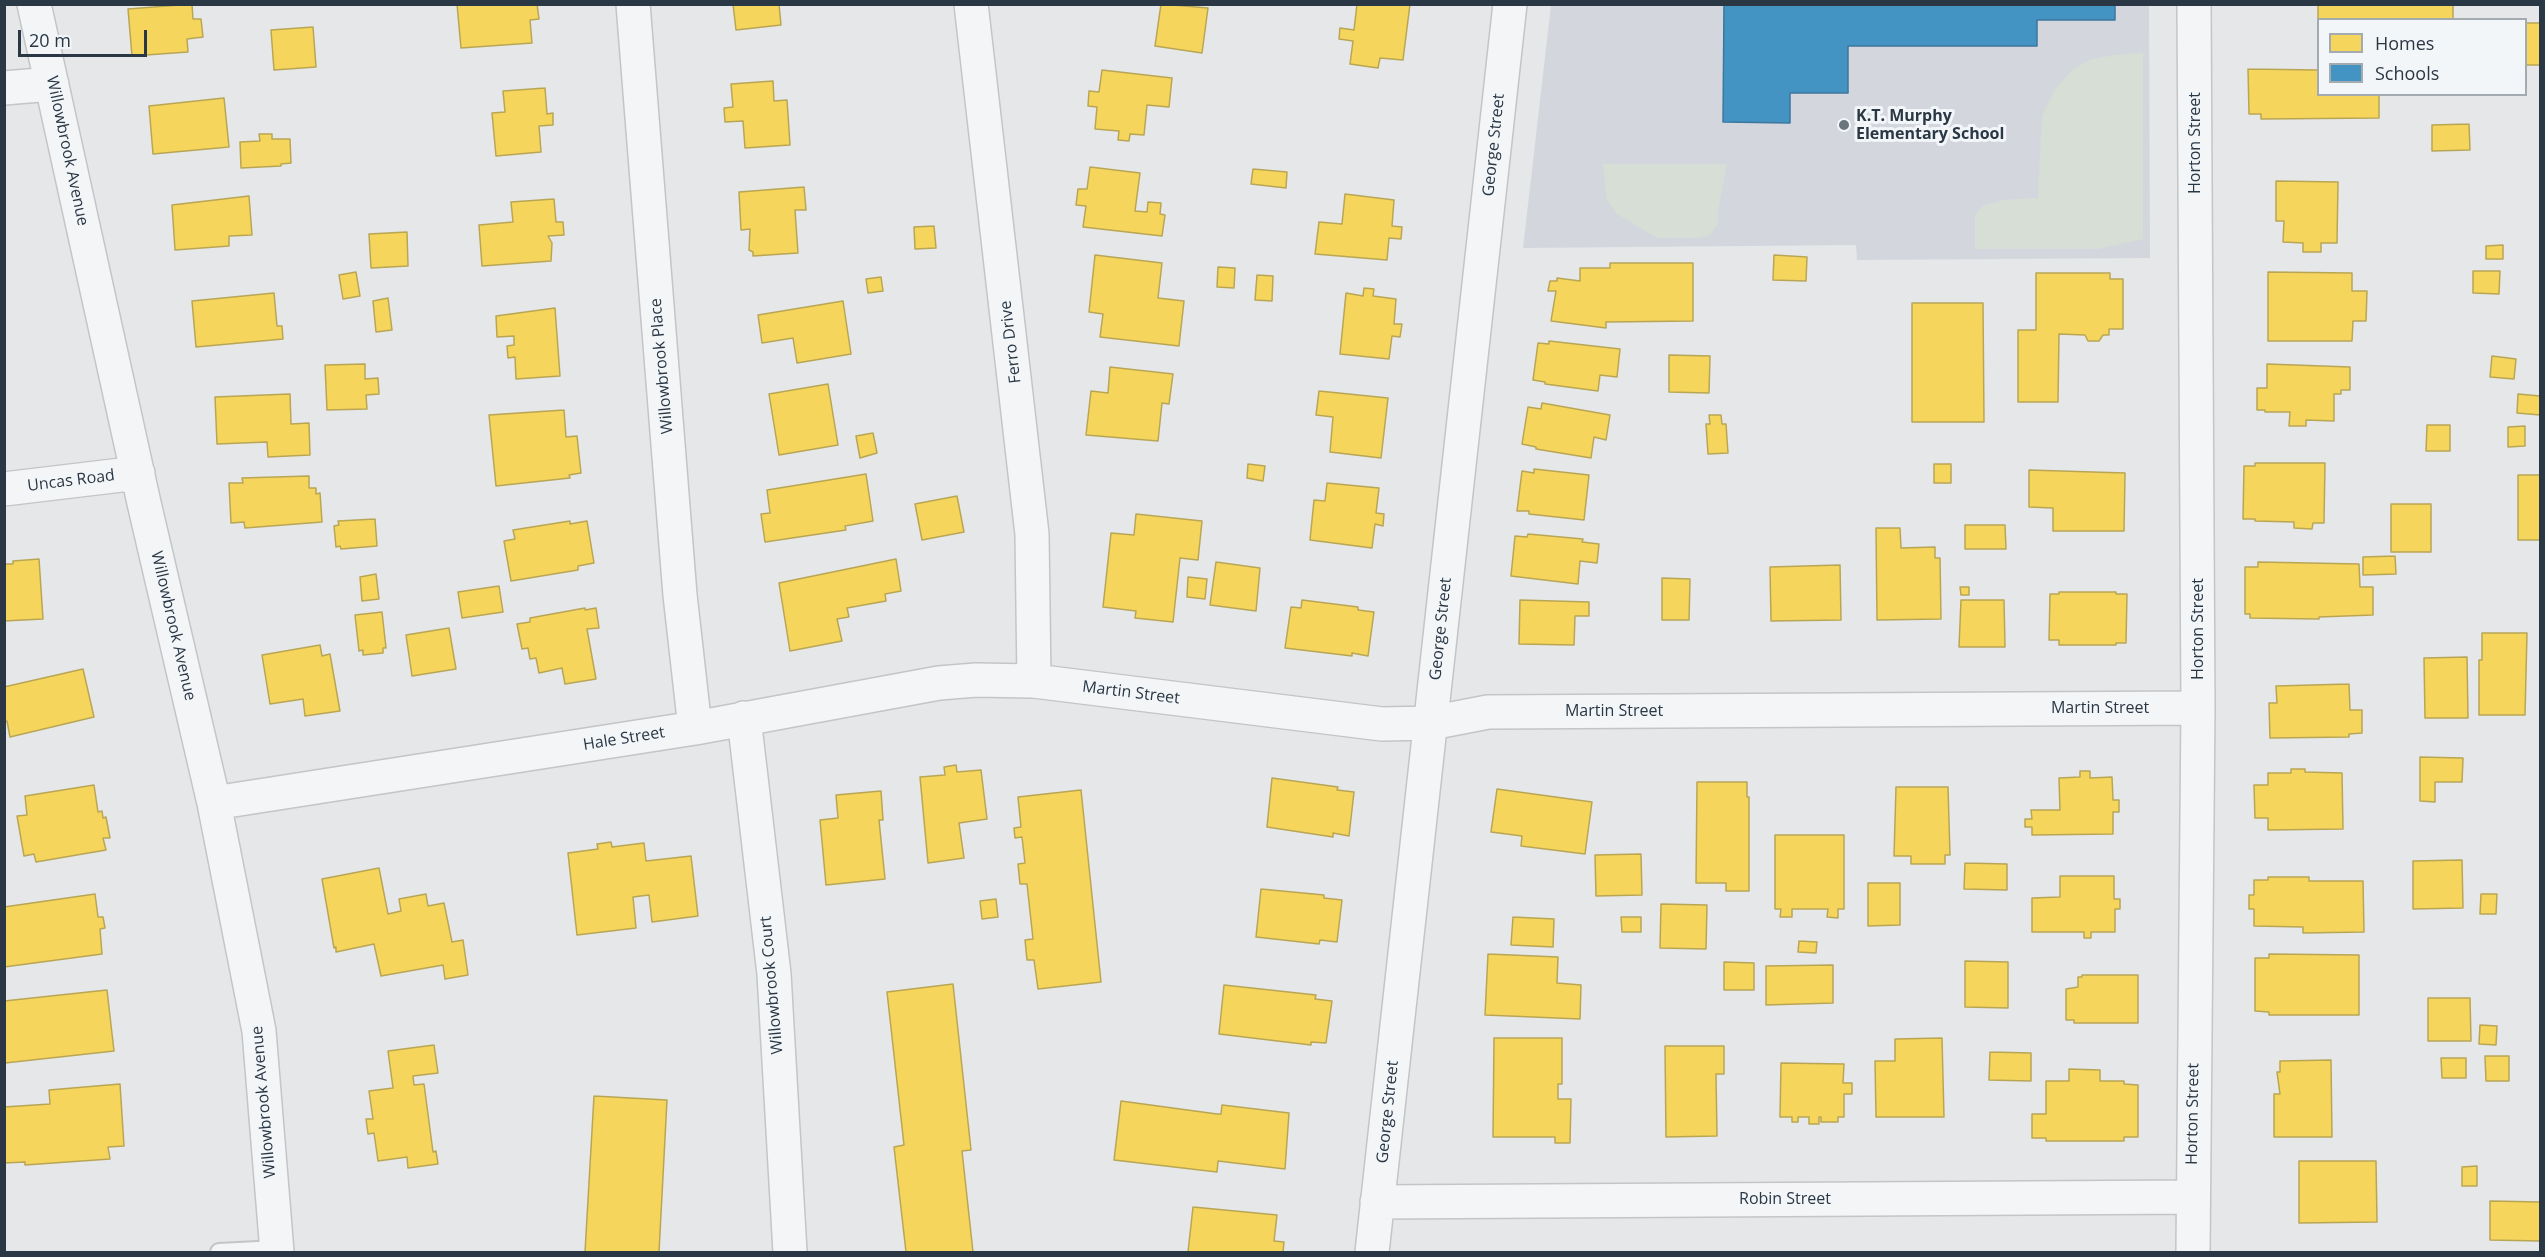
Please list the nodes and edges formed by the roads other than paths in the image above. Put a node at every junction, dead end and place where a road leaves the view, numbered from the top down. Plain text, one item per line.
1 (34, 4) edge
2 (633, 4) edge
3 (971, 4) edge
4 (1510, 4) edge
5 (2194, 4) edge
6 (52, 84) junction
7 (4, 88) edge
8 (138, 473) junction
9 (4, 489) edge
10 (1034, 681) junction
11 (2198, 708) junction
12 (744, 718) junction
13 (1431, 723) junction
14 (694, 728) junction
15 (214, 803) junction
16 (2192, 1197) junction
17 (1377, 1202) junction
18 (277, 1251) edge
19 (219, 1252) edge
20 (790, 1252) edge
21 (1372, 1252) edge
22 (2193, 1252) edge

1 - 6 street, Willowbrook Avenue
2 - 14 street, Willowbrook Place
3 - 10 street, Ferro Drive
4 - 13 street, George Street
5 - 11 street, Horton Street
6 - 7 street
6 - 8 street, Willowbrook Avenue
8 - 9 street, Uncas Road
8 - 15 street, Willowbrook Avenue
10 - 12 street, Hale Street
10 - 13 street, Martin Street
11 - 13 street, Martin Street
11 - 16 street, Horton Street
12 - 14 street, Hale Street
12 - 20 street, Willowbrook Court
13 - 17 street, George Street
14 - 15 street, Hale Street
15 - 18 street, Willowbrook Avenue
16 - 17 street, Robin Street
16 - 22 street, Horton Street
17 - 21 street, George Street
18 - 19 lane

